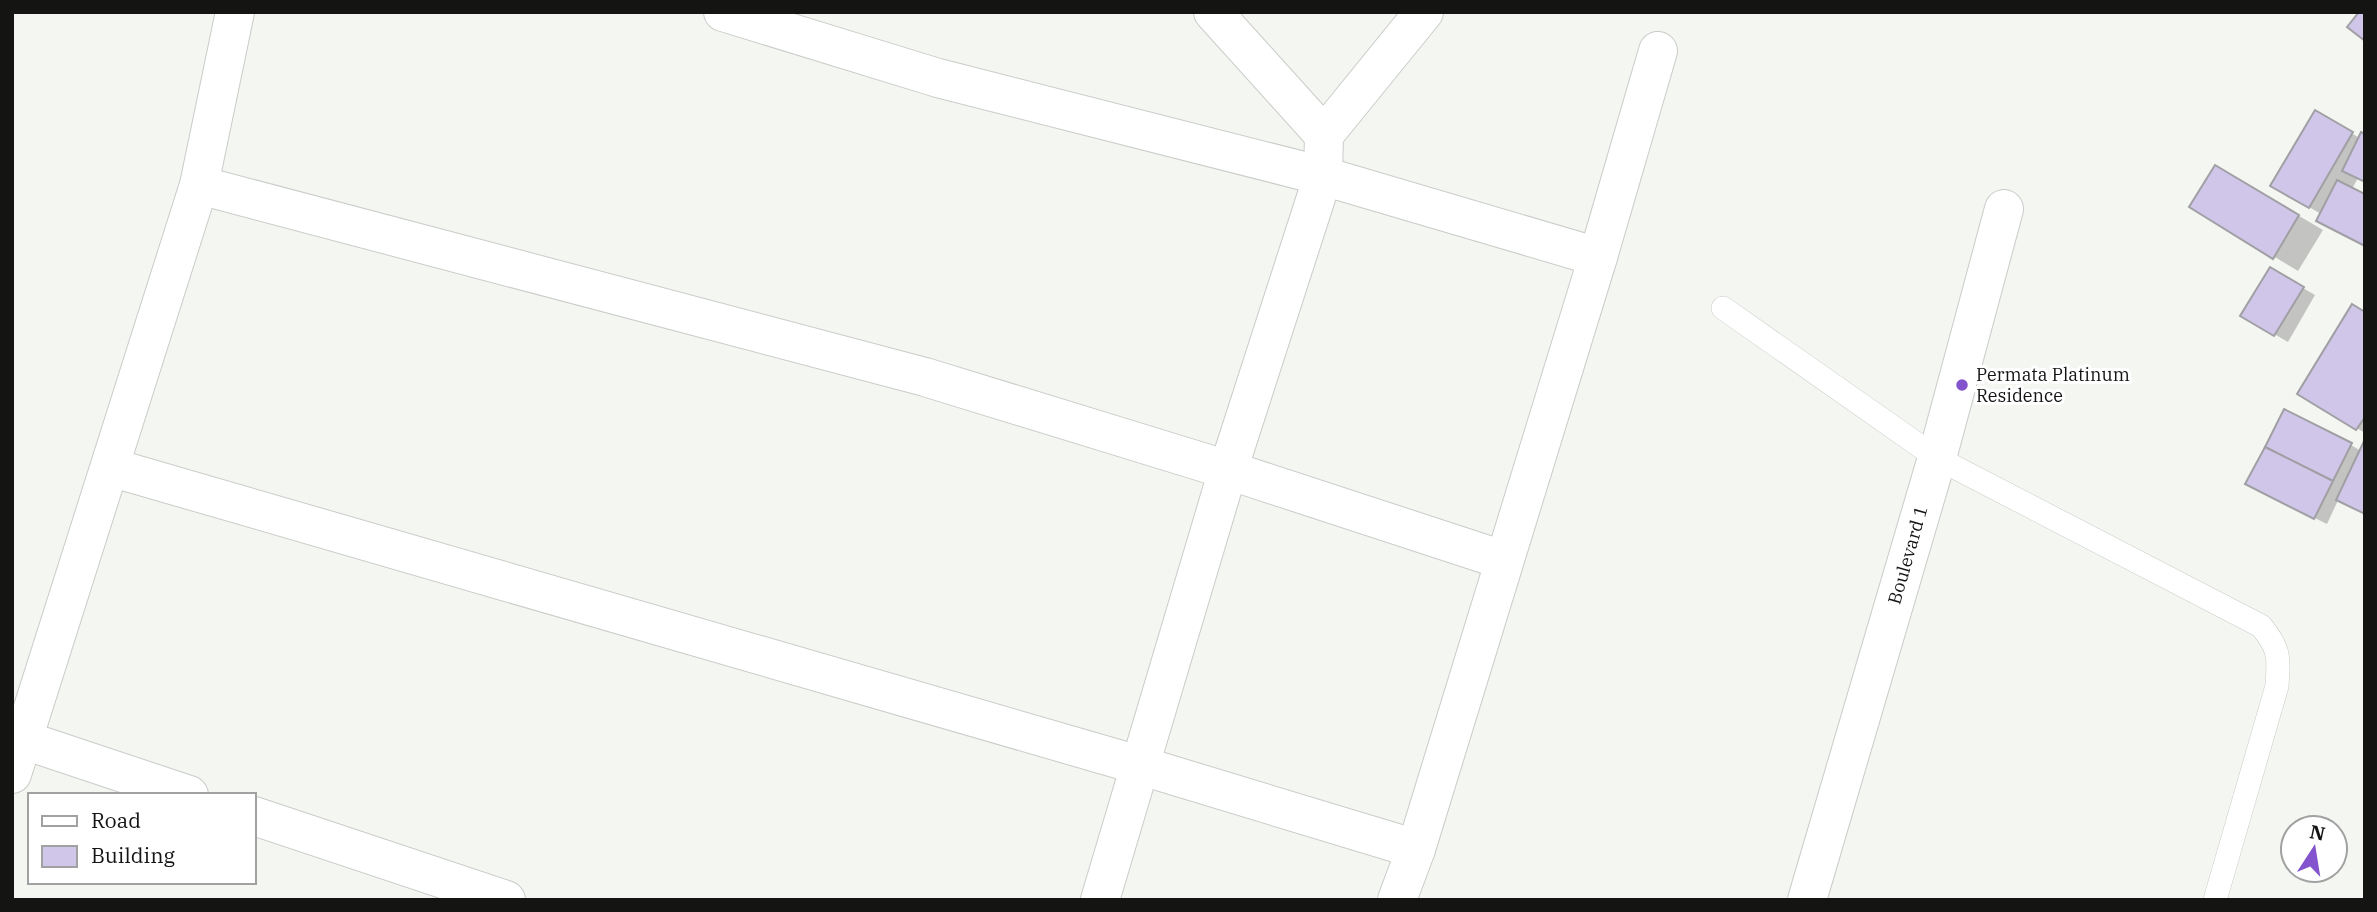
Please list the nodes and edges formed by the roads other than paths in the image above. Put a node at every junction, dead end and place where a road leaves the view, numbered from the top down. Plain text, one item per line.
1 (235, 12) edge
2 (723, 12) edge
3 (1213, 12) edge
4 (1424, 12) edge
5 (1658, 51) dead end
6 (1324, 135) junction
7 (1323, 176) junction
8 (199, 185) junction
9 (2004, 209) dead end
10 (1598, 257) junction
11 (1723, 309) dead end
12 (1937, 458) junction
13 (110, 467) junction
14 (1228, 471) junction
15 (1503, 560) junction
16 (16, 750) edge
17 (1142, 766) junction
18 (182, 793) edge
19 (256, 817) edge
20 (1416, 849) junction
21 (506, 900) edge
22 (1101, 900) edge
23 (1398, 900) edge
24 (1807, 900) edge
25 (2215, 900) edge

1 - 8 street
2 - 7 street
3 - 6 street
4 - 6 street
5 - 10 street
6 - 7 street
7 - 10 street
7 - 14 street
8 - 13 street
8 - 14 street
9 - 12 street, Boulevard 1
10 - 15 street
11 - 12 lane
12 - 24 street, Boulevard 1
12 - 25 lane
13 - 16 street
13 - 17 street
14 - 15 street
14 - 17 street
15 - 20 street
16 - 18 street
17 - 20 street
17 - 22 street
19 - 21 street
20 - 23 street

